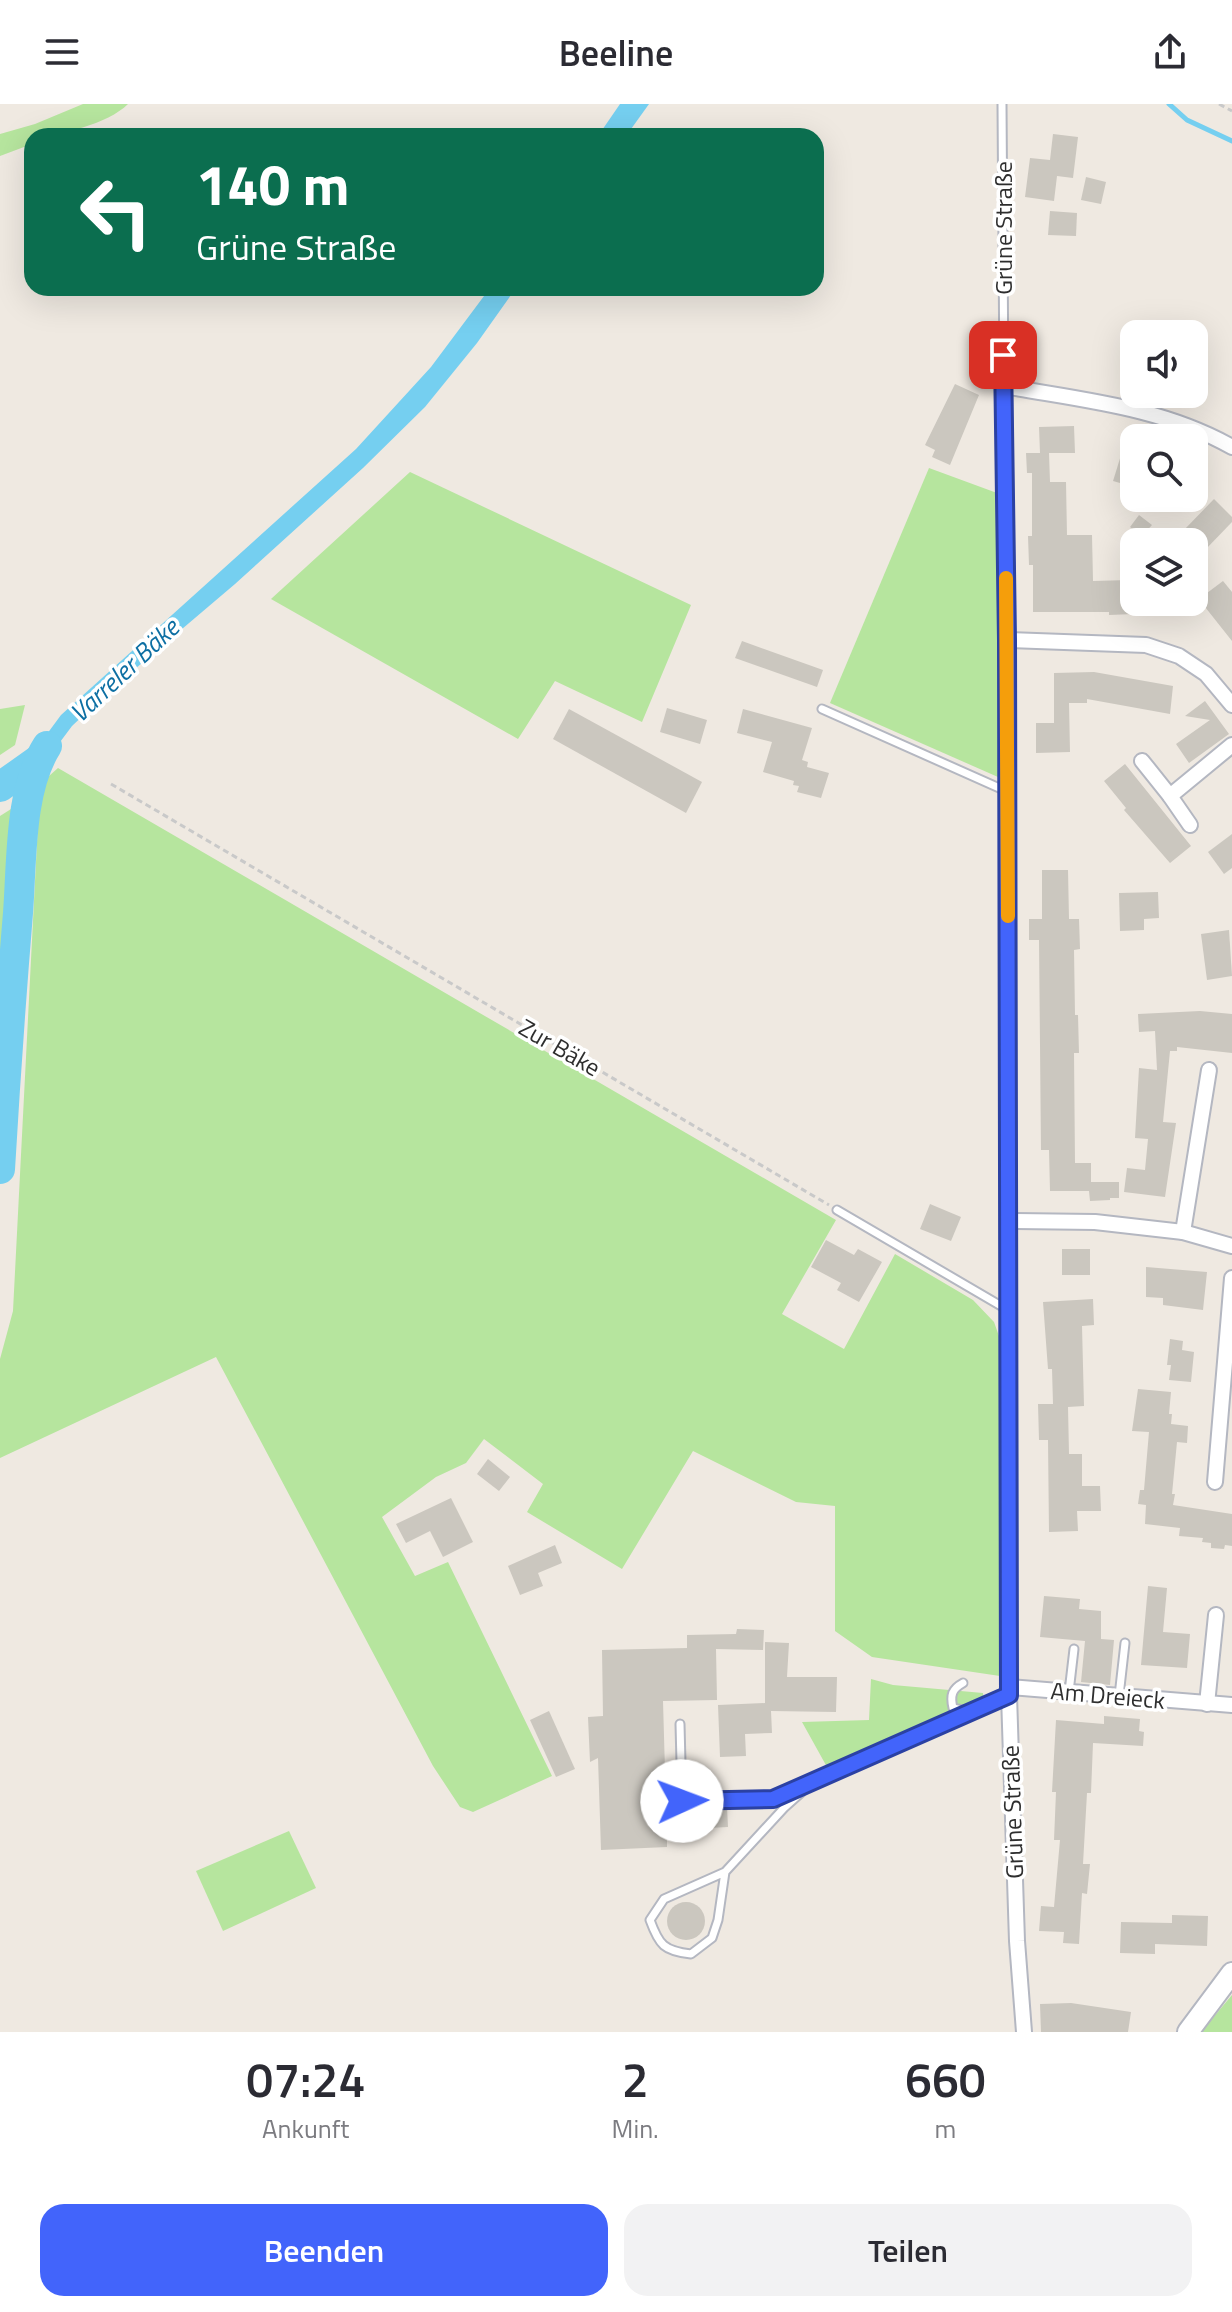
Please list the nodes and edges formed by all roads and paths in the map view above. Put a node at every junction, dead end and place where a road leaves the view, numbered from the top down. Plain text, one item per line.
1 (1002, 104) edge
2 (1219, 104) edge
3 (1232, 111) edge
4 (1004, 386) junction
5 (1232, 447) edge
6 (1007, 640) junction
7 (1232, 705) edge
8 (822, 709) dead end
9 (1232, 745) edge
10 (1142, 761) dead end
11 (111, 784) dead end
12 (1006, 791) junction
13 (1170, 796) junction
14 (1190, 825) dead end
15 (1209, 1070) dead end
16 (837, 1210) joint
17 (1009, 1221) junction
18 (1183, 1232) junction
19 (1232, 1246) edge
20 (1232, 1278) edge
21 (1008, 1311) junction
22 (1215, 1482) dead end
23 (1216, 1615) dead end
24 (1125, 1643) dead end
25 (1074, 1649) dead end
26 (963, 1683) dead end
27 (1009, 1691) junction
28 (1069, 1692) junction
29 (1119, 1696) junction
30 (1207, 1704) junction
31 (1232, 1705) edge
32 (971, 1711) junction
33 (680, 1724) dead end
34 (812, 1783) junction
35 (725, 1872) junction
36 (1232, 1973) edge
37 (1024, 2032) edge
38 (1188, 2032) edge

1 - 4 lane, Grüne Straße
2 - 3 path
4 - 5 street
4 - 6 street, Grüne Straße
6 - 7 street
6 - 12 street, Grüne Straße
8 - 12 lane
9 - 13 street
10 - 13 street
11 - 16 path, Zur Bäke
12 - 17 street, Grüne Straße
13 - 14 street
15 - 18 street
16 - 21 lane
17 - 18 street
17 - 21 street, Grüne Straße
18 - 19 street
20 - 22 street
21 - 27 street, Grüne Straße
23 - 30 street
24 - 29 lane
25 - 28 lane
26 - 32 lane
27 - 28 street, Am Dreieck
27 - 32 lane
27 - 37 street, Grüne Straße
28 - 29 street, Am Dreieck
29 - 30 street, Am Dreieck
30 - 31 street, Am Dreieck
32 - 34 lane
33 - 34 lane
34 - 35 lane
35 - 35 lane
36 - 38 main road

